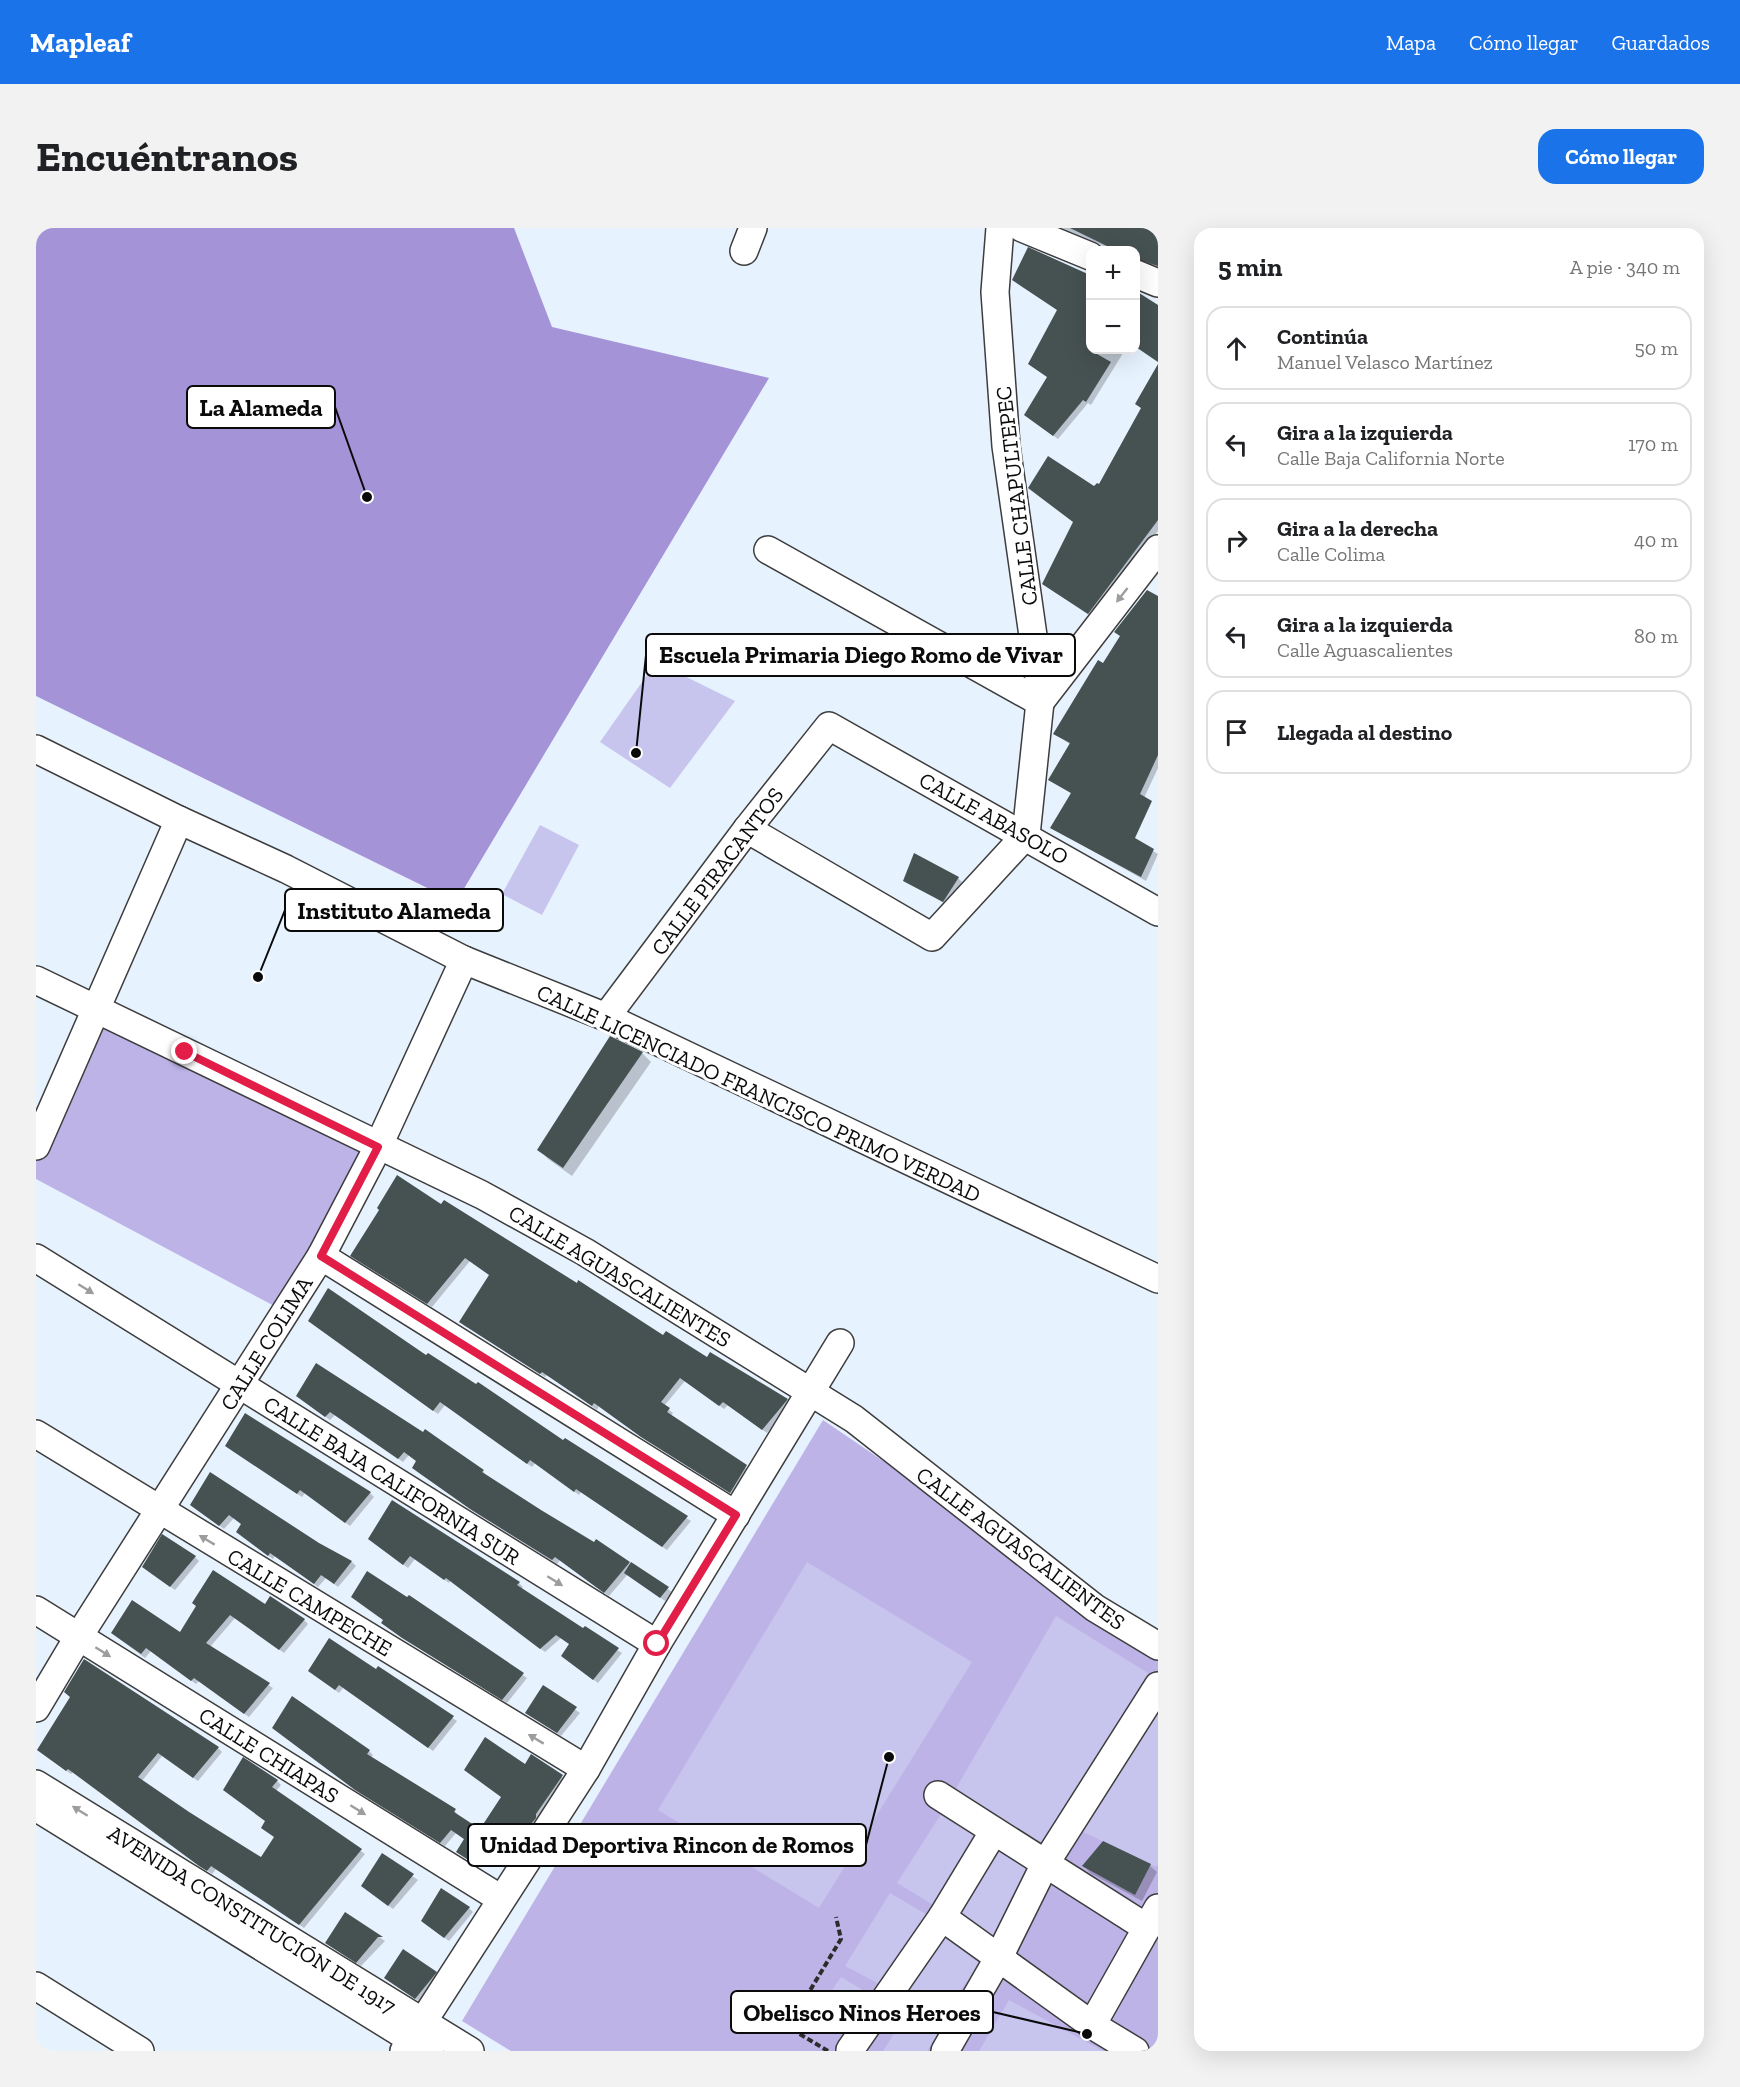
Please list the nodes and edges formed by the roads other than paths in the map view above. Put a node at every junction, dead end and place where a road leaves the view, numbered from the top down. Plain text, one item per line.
1 (1000, 228) edge
2 (1022, 228) edge
3 (1086, 254) edge
4 (1140, 276) edge
5 (1158, 283) edge
6 (1158, 549) edge
7 (768, 550) dead end
8 (1040, 702) junction
9 (829, 726) joint
10 (36, 748) edge
11 (179, 820) junction
12 (747, 829) junction
13 (1026, 835) junction
14 (1156, 909) edge
15 (464, 960) junction
16 (36, 980) edge
17 (97, 1009) junction
18 (606, 1017) junction
19 (36, 1146) edge
20 (378, 1147) junction
21 (321, 1256) junction
22 (36, 1258) edge
23 (1158, 1280) edge
24 (840, 1343) dead end
25 (240, 1386) junction
26 (812, 1390) junction
27 (36, 1434) edge
28 (159, 1511) junction
29 (736, 1515) junction
30 (36, 1610) edge
31 (79, 1636) junction
32 (657, 1644) junction
33 (1158, 1646) edge
34 (1158, 1686) edge
35 (36, 1708) edge
36 (586, 1769) junction
37 (36, 1784) edge
38 (938, 1795) dead end
39 (36, 1807) edge
40 (994, 1831) junction
41 (1045, 1864) junction
42 (501, 1899) junction
43 (942, 1917) junction
44 (1152, 1918) edge
45 (999, 1957) junction
46 (36, 1986) edge
47 (1092, 2025) junction
48 (417, 2041) edge
49 (141, 2051) edge
50 (470, 2051) edge
51 (845, 2051) edge
52 (945, 2051) edge
53 (1135, 2051) edge

1 - 8 street, CALLE CHAPULTEPEC
2 - 3 street
4 - 5 street
6 -> 8 street
7 - 8 street
8 - 13 street, CALLE CHAPULTEPEC
9 - 12 street, CALLE PIRACANTOS
9 - 13 street, CALLE ABASOLO
10 - 11 street, CALLE LICENCIADO FRANCISCO PRIMO VERDAD
11 - 15 street, CALLE LICENCIADO FRANCISCO PRIMO VERDAD
11 - 17 street
12 - 13 street
12 - 18 street, CALLE PIRACANTOS
13 - 14 street, CALLE ABASOLO
15 - 18 street, CALLE LICENCIADO FRANCISCO PRIMO VERDAD
15 - 20 street, CALLE COLIMA
16 - 17 street, CALLE AGUASCALIENTES
17 - 19 street
17 - 20 street, CALLE AGUASCALIENTES
18 - 23 street, CALLE LICENCIADO FRANCISCO PRIMO VERDAD
20 - 21 street, CALLE COLIMA
20 - 26 street, CALLE AGUASCALIENTES
21 - 25 street, CALLE COLIMA
21 - 29 street
22 -> 25 street, CALLE BAJA CALIFORNIA SUR
24 - 26 street
25 - 28 street, CALLE COLIMA
25 -> 32 street, CALLE BAJA CALIFORNIA SUR
26 - 29 street
26 - 33 street, CALLE AGUASCALIENTES
27 - 28 street, CALLE CAMPECHE
28 - 31 street, CALLE COLIMA
36 -> 28 street, CALLE CAMPECHE
29 - 32 street
30 - 31 street, CALLE CHIAPAS
31 - 35 street, CALLE COLIMA
31 -> 42 street, CALLE CHIAPAS
32 - 36 street
34 - 41 street
36 - 42 street
48 -> 37 street, AVENIDA CONSTITUCIÓN DE 1917
38 - 40 street
39 - 48 street, AVENIDA CONSTITUCIÓN DE 1917
40 - 41 street
40 - 43 street
41 - 44 street
41 - 45 street
42 - 48 street
43 - 45 street
43 - 51 street
44 - 47 street
45 - 47 street
45 - 52 street
46 - 49 street
47 - 53 street
48 - 50 street, AVENIDA CONSTITUCIÓN DE 1917

